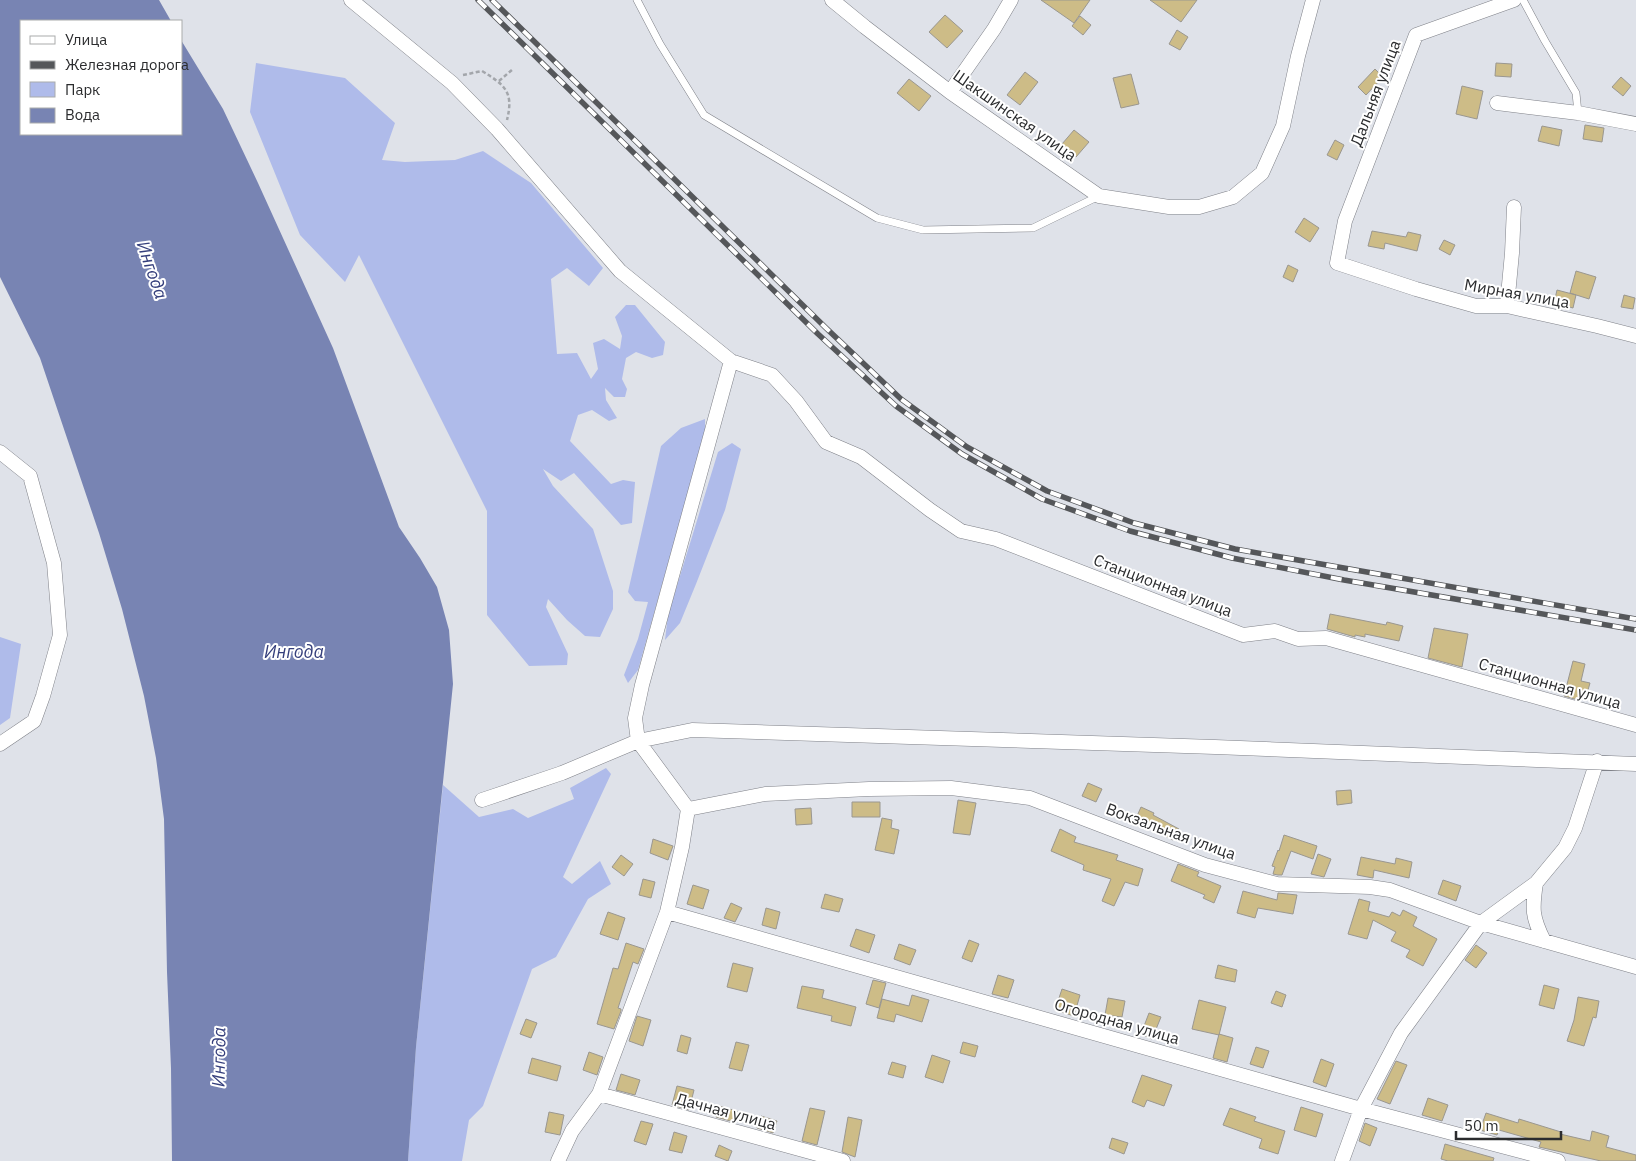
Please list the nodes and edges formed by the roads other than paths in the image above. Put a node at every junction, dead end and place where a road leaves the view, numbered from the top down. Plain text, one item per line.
1 (351, 0) edge
2 (637, 0) edge
3 (832, 0) edge
4 (1011, 0) edge
5 (1313, 0) edge
6 (1514, 0) edge
7 (1524, 0) edge
8 (950, 92) junction
9 (1497, 103) dead end
10 (1578, 113) junction
11 (1636, 124) edge
12 (1099, 196) junction
13 (1514, 207) dead end
14 (1337, 263) joint
15 (1507, 306) junction
16 (1636, 336) edge
17 (731, 361) junction
18 (0, 452) edge
19 (1636, 725) edge
20 (638, 741) junction
21 (0, 744) edge
22 (1635, 761) edge
23 (1597, 762) junction
24 (482, 800) dead end
25 (688, 809) junction
26 (1536, 883) junction
27 (666, 912) junction
28 (1481, 923) junction
29 (1544, 941) junction
30 (1636, 966) edge
31 (599, 1094) junction
32 (1361, 1109) junction
33 (558, 1161) edge
34 (843, 1161) edge
35 (1342, 1161) edge
36 (1558, 1161) edge

1 - 17 street
2 - 12 lane
3 - 8 street, Шакшинская улица
4 - 8 street
5 - 12 street, Шакшинская улица
6 - 14 street, Дальняя улица
7 - 10 lane
8 - 12 street, Шакшинская улица
9 - 10 street
10 - 11 street
13 - 15 street
14 - 15 street, Мирная улица
15 - 16 street, Мирная улица
17 - 19 street, Станционная улица
17 - 20 street
18 - 21 street
20 - 23 street
20 - 24 street
20 - 25 street
22 - 23 street
23 - 26 street
25 - 27 street
25 - 28 street, Вокзальная улица
26 - 28 street
26 - 29 street
27 - 31 street
27 - 32 street, Огородная улица
28 - 29 street, Вокзальная улица
28 - 32 street
29 - 30 street, Вокзальная улица
31 - 33 street
31 - 34 street, Дачная улица
32 - 35 street
32 - 36 street, Огородная улица

